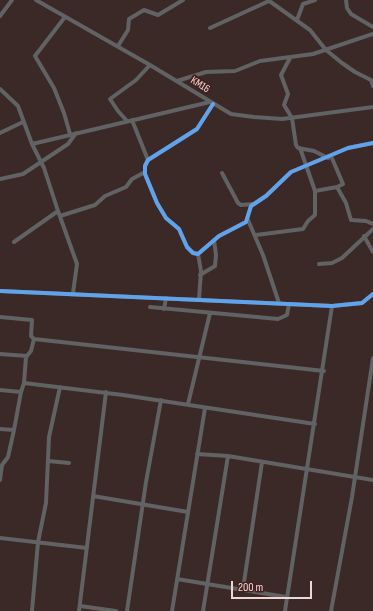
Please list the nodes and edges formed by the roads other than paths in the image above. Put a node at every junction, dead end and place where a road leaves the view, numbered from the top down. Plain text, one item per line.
1 (12, 0) edge
2 (36, 0) edge
3 (183, 0) edge
4 (268, 0) edge
5 (316, 0) edge
6 (346, 0) edge
7 (0, 16) edge
8 (66, 17) junction
9 (297, 20) junction
10 (373, 27) edge
11 (210, 28) dead end
12 (373, 34) edge
13 (118, 46) junction
14 (326, 50) junction
15 (290, 58) junction
16 (150, 64) junction
17 (177, 82) junction
18 (373, 86) edge
19 (0, 89) edge
20 (211, 103) junction
21 (373, 107) edge
22 (292, 118) junction
23 (130, 120) junction
24 (24, 122) junction
25 (0, 133) edge
26 (76, 133) junction
27 (70, 134) junction
28 (373, 143) edge
29 (32, 144) junction
30 (300, 148) junction
31 (329, 157) junction
32 (48, 158) junction
33 (148, 160) junction
34 (40, 162) junction
35 (306, 166) junction
36 (44, 168) junction
37 (145, 172) junction
38 (222, 173) dead end
39 (0, 179) edge
40 (337, 187) junction
41 (314, 191) junction
42 (254, 204) junction
43 (58, 211) junction
44 (60, 216) junction
45 (248, 220) junction
46 (373, 224) edge
47 (373, 229) edge
48 (256, 235) junction
49 (364, 236) junction
50 (214, 240) junction
51 (14, 242) dead end
52 (373, 252) edge
53 (198, 254) junction
54 (319, 264) dead end
55 (200, 275) junction
56 (0, 291) edge
57 (73, 293) junction
58 (373, 294) edge
59 (166, 298) junction
60 (198, 299) junction
61 (279, 303) junction
62 (289, 304) junction
63 (332, 306) junction
64 (150, 307) dead end
65 (164, 309) junction
66 (210, 313) junction
67 (0, 318) edge
68 (34, 339) junction
69 (0, 354) edge
70 (27, 356) junction
71 (200, 358) junction
72 (373, 358) edge
73 (324, 371) junction
74 (24, 383) junction
75 (60, 388) junction
76 (0, 390) edge
77 (21, 392) junction
78 (106, 392) junction
79 (161, 400) junction
80 (188, 404) junction
81 (205, 408) junction
82 (314, 424) junction
83 (0, 429) edge
84 (14, 430) junction
85 (197, 454) junction
86 (228, 456) junction
87 (48, 461) junction
88 (262, 462) junction
89 (70, 463) dead end
90 (1, 465) edge
91 (308, 470) junction
92 (355, 477) junction
93 (0, 480) edge
94 (373, 480) edge
95 (93, 496) junction
96 (143, 504) junction
97 (188, 512) junction
98 (0, 538) edge
99 (38, 542) junction
100 (86, 548) junction
101 (177, 579) junction
102 (207, 584) junction
103 (243, 590) junction
104 (286, 597) junction
105 (80, 606) junction
106 (32, 611) edge
107 (79, 611) edge
108 (116, 611) edge
109 (127, 611) edge
110 (172, 611) edge
111 (203, 611) edge
112 (285, 611) edge
113 (331, 611) edge

1 - 7 street
2 - 8 street, KM16
3 - 13 street
4 - 9 street
4 - 11 street
5 - 9 street
6 - 10 street
8 - 13 street, KM16
8 - 27 street
9 - 14 street
12 - 14 street
13 - 16 street, KM16
14 - 15 street
14 - 18 street
15 - 17 street
15 - 22 street
16 - 17 street, KM16
16 - 23 street
17 - 20 street, KM16
19 - 24 street
20 - 22 street, KM16
20 - 23 street
20 - 33 street
21 - 22 street, KM16
22 - 30 street
23 - 26 street
23 - 33 street
24 - 25 street
24 - 29 street
26 - 27 street
26 - 32 street
27 - 29 street
28 - 31 street
29 - 34 street
30 - 31 street
30 - 35 street
31 - 35 street
31 - 40 street
32 - 34 street
32 - 36 street
33 - 37 street
34 - 36 street
34 - 39 street
35 - 41 street
35 - 42 street
36 - 43 street
37 - 44 street
37 - 53 street
38 - 42 street
40 - 41 street
40 - 46 street
41 - 48 street
42 - 45 street
43 - 44 street
43 - 51 street
44 - 57 street
45 - 48 street
45 - 50 street
47 - 49 street
48 - 61 street
49 - 52 street
49 - 54 street
50 - 53 street
50 - 55 street
53 - 55 street
55 - 60 street
56 - 57 street
57 - 59 street
58 - 63 street
59 - 60 street
59 - 65 street
60 - 61 street
61 - 62 street
62 - 63 street
62 - 66 street
63 - 73 street
64 - 65 street
65 - 66 street
66 - 71 street
67 - 68 street
68 - 70 street
68 - 71 street
69 - 70 street
70 - 74 street
71 - 73 street
71 - 80 street
72 - 92 street
73 - 82 street
74 - 75 street
74 - 77 street
75 - 78 street
75 - 87 street
76 - 77 street
77 - 84 street
78 - 79 street
78 - 95 street
79 - 80 street
79 - 96 street
80 - 81 street
81 - 82 street
81 - 85 street
82 - 91 street
83 - 84 street
84 - 90 street
85 - 86 street
85 - 97 street
86 - 88 street
86 - 102 street
87 - 89 street
87 - 99 street
88 - 91 street
88 - 103 street
90 - 93 street
91 - 92 street
91 - 104 street
92 - 94 street
92 - 113 street
95 - 96 street
95 - 100 street
96 - 97 street
96 - 109 street
97 - 101 street
98 - 99 street
99 - 100 street
99 - 106 street
100 - 105 street
101 - 102 street
101 - 110 street
102 - 103 street
102 - 111 street
103 - 104 street
104 - 112 street
105 - 107 street
105 - 108 street

